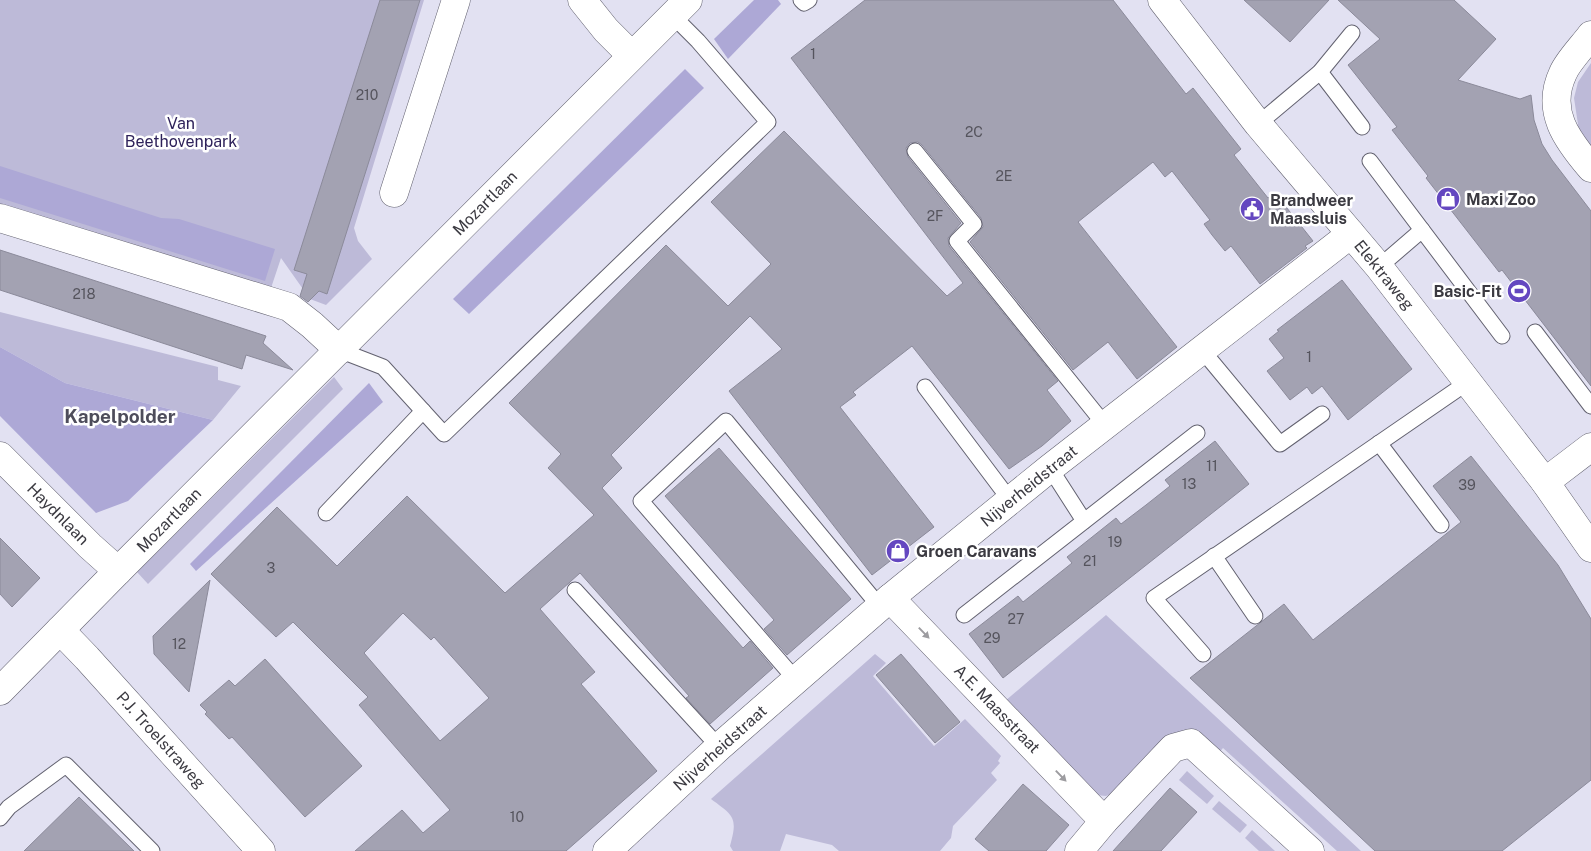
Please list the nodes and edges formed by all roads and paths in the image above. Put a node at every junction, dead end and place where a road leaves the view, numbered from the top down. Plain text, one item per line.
1 (456, 0) edge
2 (582, 0) edge
3 (801, 0) edge
4 (809, 0) edge
5 (1162, 0) edge
6 (680, 8) edge
7 (1352, 33) dead end
8 (1591, 35) edge
9 (632, 56) junction
10 (1320, 72) junction
11 (1258, 124) junction
12 (1362, 127) dead end
13 (915, 151) dead end
14 (1370, 161) dead end
15 (1591, 168) edge
16 (394, 193) dead end
17 (0, 218) edge
18 (1422, 230) junction
19 (1350, 234) junction
20 (1380, 267) junction
21 (1535, 332) dead end
22 (1502, 336) dead end
23 (339, 350) junction
24 (1202, 350) junction
25 (1468, 382) junction
26 (925, 387) dead end
27 (1591, 406) edge
28 (423, 411) junction
29 (1322, 414) dead end
30 (1105, 425) junction
31 (1197, 433) dead end
32 (1380, 443) junction
33 (1591, 447) edge
34 (0, 456) edge
35 (1050, 468) junction
36 (1545, 482) junction
37 (1010, 500) junction
38 (326, 513) dead end
39 (1084, 521) junction
40 (1441, 525) dead end
41 (1591, 548) edge
42 (1214, 556) junction
43 (118, 571) junction
44 (575, 590) dead end
45 (885, 603) junction
46 (964, 615) dead end
47 (1255, 616) dead end
48 (60, 630) junction
49 (1202, 654) dead end
50 (796, 680) junction
51 (0, 691) edge
52 (719, 747) junction
53 (3, 808) edge
54 (1104, 821) junction
55 (152, 851) edge
56 (261, 851) edge
57 (607, 851) edge
58 (1079, 851) edge
59 (1310, 851) edge

1 - 16 street
2 - 9 street
3 - 4 lane
5 - 11 street, Elektraweg
6 - 9 street, Mozartlaan
6 - 28 lane
7 - 10 lane
8 - 15 street
9 - 23 street, Mozartlaan
10 - 11 lane
10 - 12 lane
11 - 19 street, Elektraweg
13 - 30 lane
14 - 18 lane
17 - 23 street
18 - 20 lane
18 - 22 lane
19 - 20 street, Elektraweg
19 - 24 street, Nijverheidstraat
20 - 25 street, Elektraweg
21 - 27 lane
23 - 28 lane
23 - 43 street, Mozartlaan
24 - 29 lane
24 - 30 street, Nijverheidstraat
25 - 32 lane
25 - 36 street, Elektraweg
26 - 37 lane
28 - 38 lane
30 - 35 street, Nijverheidstraat
31 - 39 lane
32 - 40 lane
32 - 42 lane
33 - 36 street
34 - 43 street, Haydnlaan
35 - 37 street, Nijverheidstraat
35 - 39 lane
36 - 41 street, Elektraweg
37 - 45 street, Nijverheidstraat
39 - 46 lane
42 - 47 lane
42 - 49 lane
43 - 48 street, Mozartlaan
44 - 52 lane
45 - 50 street, Nijverheidstraat
45 - 50 lane
45 -> 54 street, A.E. Maasstraat
48 - 51 street, Mozartlaan
48 - 56 street, P.J. Troelstraweg
50 - 52 street, Nijverheidstraat
52 - 57 street, Nijverheidstraat
53 - 55 lane
54 - 58 street
54 - 59 street

